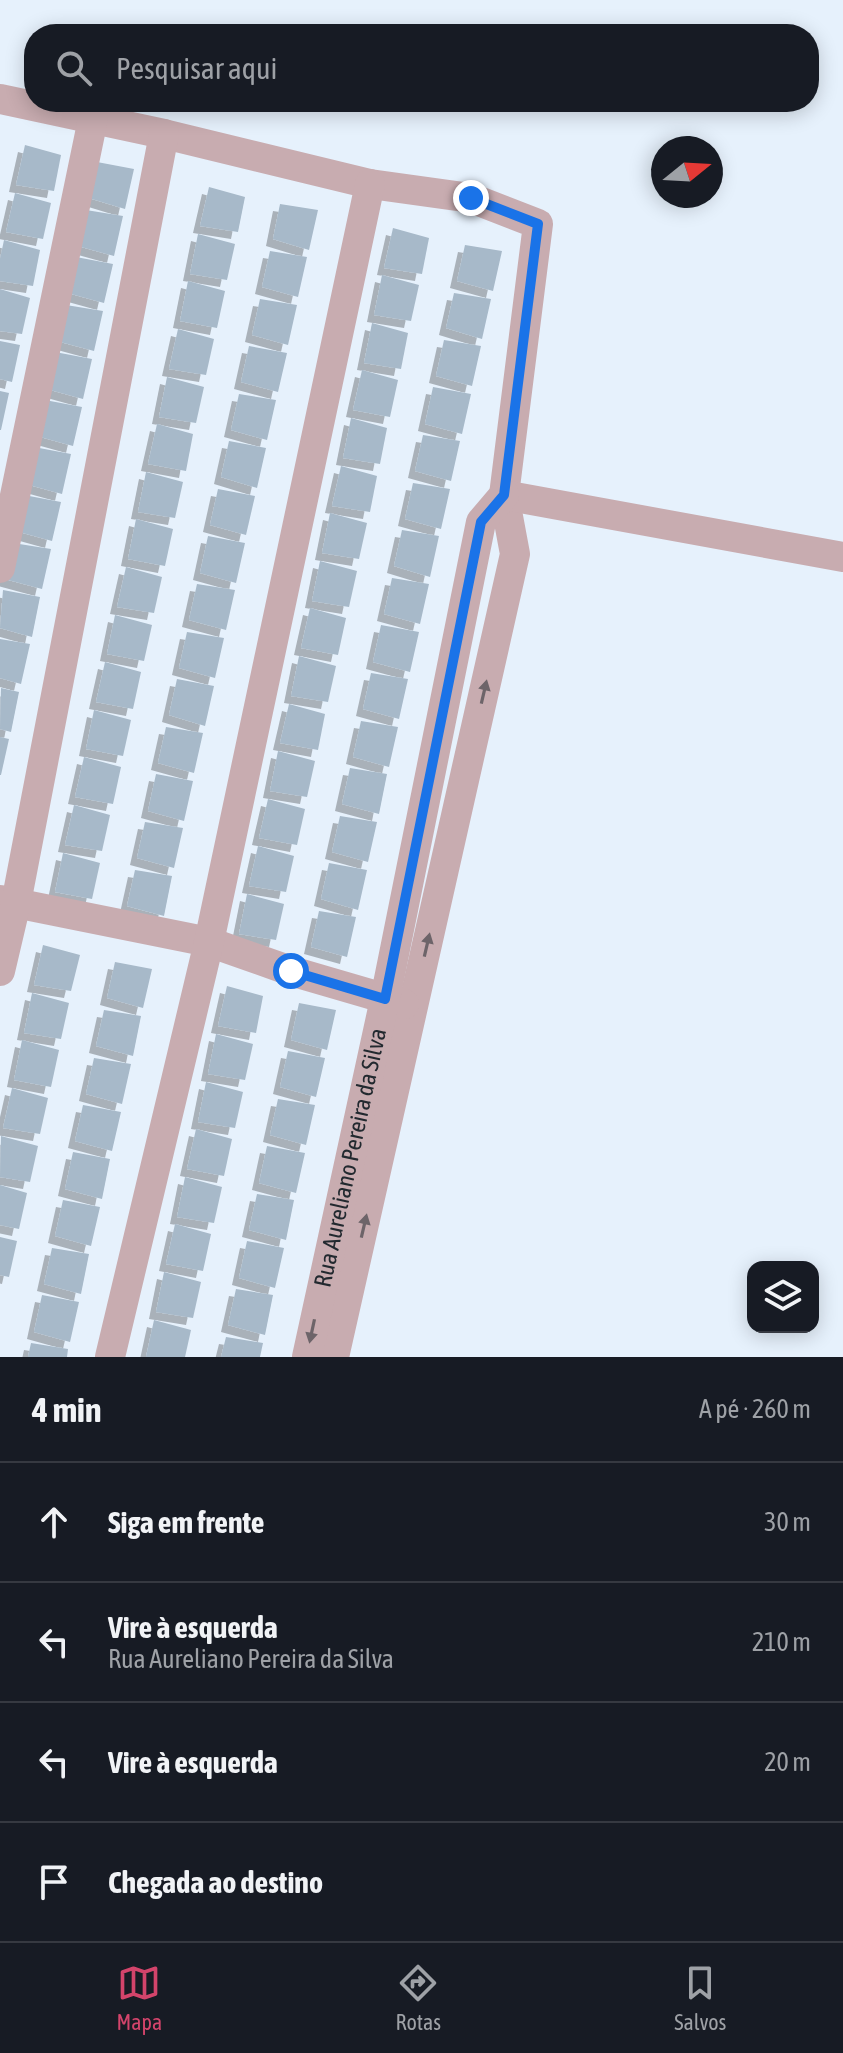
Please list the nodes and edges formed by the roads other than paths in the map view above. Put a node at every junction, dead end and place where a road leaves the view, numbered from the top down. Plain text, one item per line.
1 (2, 108) edge
2 (24, 111) edge
3 (35, 112) edge
4 (93, 119) junction
5 (164, 134) junction
6 (370, 184) junction
7 (504, 495) junction
8 (843, 557) edge
9 (0, 568) edge
10 (8, 901) edge
11 (209, 942) junction
12 (0, 971) edge
13 (399, 1003) junction
14 (110, 1357) edge
15 (307, 1357) edge
16 (334, 1357) edge

1 - 2 street
3 - 4 street
4 - 5 street
4 - 9 street
5 - 6 street
5 - 10 street
6 - 7 street, Rua Aureliano Pereira da Silva
6 - 11 street
7 - 8 street
7 - 13 street, Rua Aureliano Pereira da Silva
10 - 11 street
10 - 12 street
11 - 13 street
11 - 14 street
13 -> 15 street, Rua Aureliano Pereira da Silva
16 -> 13 street, Rua Aureliano Pereira da Silva

